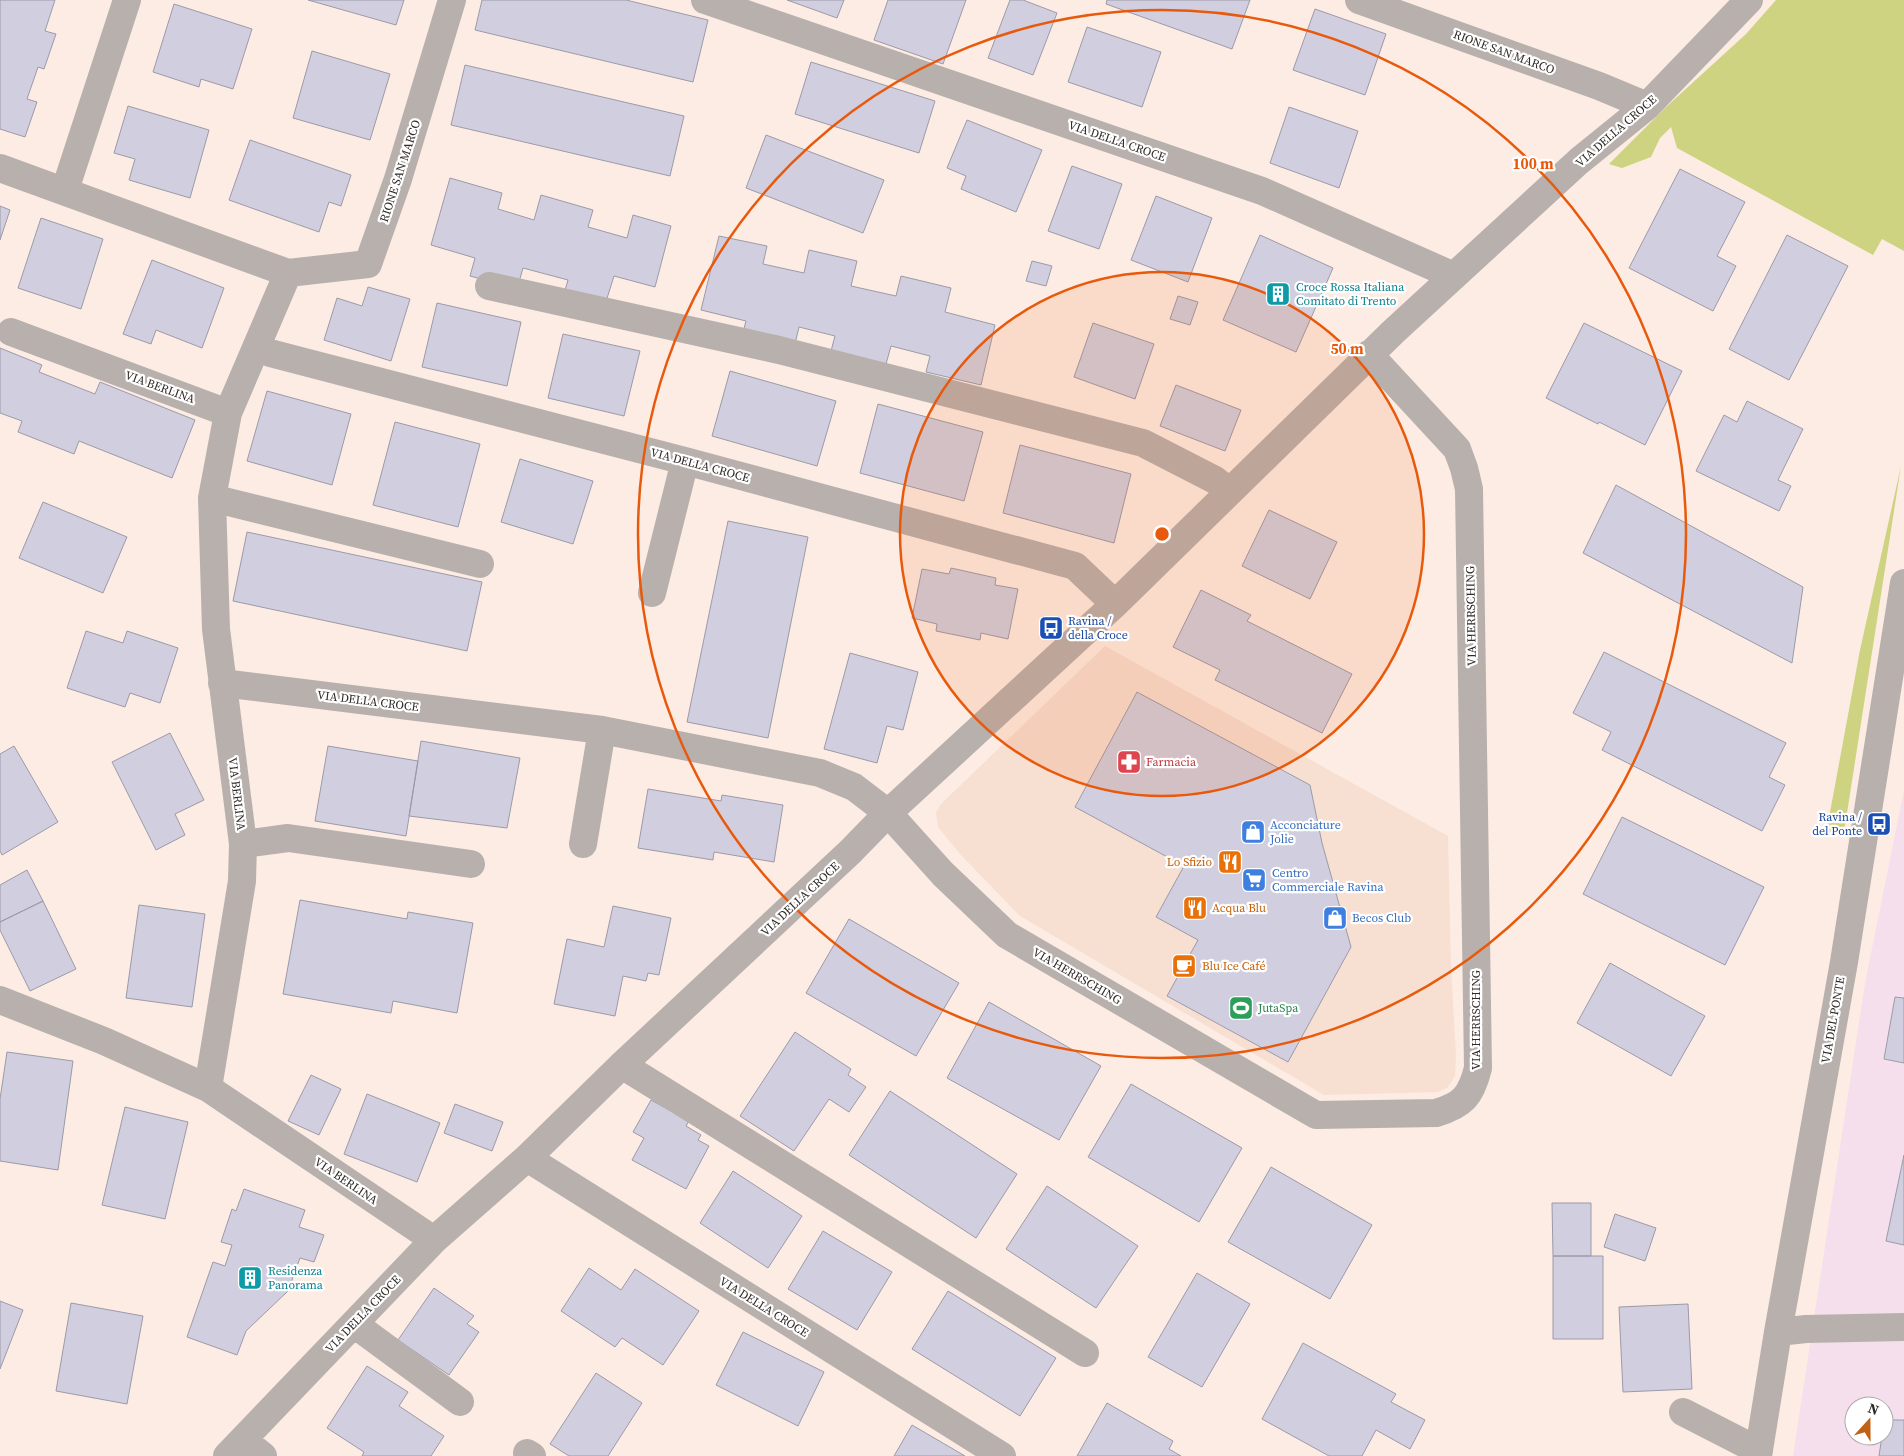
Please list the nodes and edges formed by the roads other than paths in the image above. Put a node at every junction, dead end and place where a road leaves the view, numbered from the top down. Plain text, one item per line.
1 (127, 0) edge
2 (452, 0) edge
3 (704, 0) edge
4 (1359, 0) edge
5 (1750, 0) edge
6 (1647, 106) junction
7 (0, 168) edge
8 (65, 190) junction
9 (288, 273) junction
10 (1454, 276) junction
11 (489, 286) dead end
12 (10, 332) dead end
13 (270, 354) dead end
14 (1369, 354) junction
15 (228, 412) junction
16 (685, 461) junction
17 (1229, 491) junction
18 (212, 498) junction
19 (480, 564) dead end
20 (1904, 583) edge
21 (652, 593) dead end
22 (1115, 604) junction
23 (222, 683) junction
24 (602, 730) junction
25 (888, 813) junction
26 (243, 844) junction
27 (583, 844) dead end
28 (471, 864) dead end
29 (0, 1000) edge
30 (622, 1065) junction
31 (208, 1088) junction
32 (527, 1158) junction
33 (434, 1240) junction
34 (354, 1324) junction
35 (1904, 1327) edge
36 (1778, 1332) junction
37 (1085, 1353) dead end
38 (460, 1402) dead end
39 (1683, 1412) dead end
40 (244, 1451) edge
41 (1759, 1453) edge
42 (1002, 1456) edge

1 - 8 street
2 - 9 street, RIONE SAN MARCO
3 - 10 street, VIA DELLA CROCE
4 - 6 street, RIONE SAN MARCO
5 - 6 street, VIA DELLA CROCE
6 - 10 street, VIA DELLA CROCE
7 - 8 street, RIONE SAN MARCO
8 - 9 street, RIONE SAN MARCO
9 - 15 street
10 - 14 street, VIA DELLA CROCE
11 - 17 street
12 - 15 street, VIA BERLINA
13 - 16 street, VIA DELLA CROCE
14 - 17 street, VIA DELLA CROCE
14 - 25 street, VIA HERRSCHING
15 - 18 street, VIA BERLINA
16 - 21 street
16 - 22 street, VIA DELLA CROCE
17 - 22 street, VIA DELLA CROCE
18 - 19 street
18 - 23 street, VIA BERLINA
20 - 36 street, VIA DEL PONTE
22 - 25 street, VIA DELLA CROCE
23 - 24 street, VIA DELLA CROCE
23 - 26 street, VIA BERLINA
24 - 25 street, VIA DELLA CROCE
24 - 27 street
25 - 30 street, VIA DELLA CROCE
26 - 28 street
26 - 31 street, VIA BERLINA
29 - 31 street, VIA BERLINA
30 - 32 street, VIA DELLA CROCE
30 - 37 street
31 - 33 street, VIA BERLINA
32 - 33 street, VIA DELLA CROCE
32 - 42 street, VIA DELLA CROCE
33 - 34 street, VIA DELLA CROCE
34 - 38 street
34 - 40 street, VIA DELLA CROCE
35 - 36 street
36 - 41 street, VIA DEL PONTE
39 - 41 street

